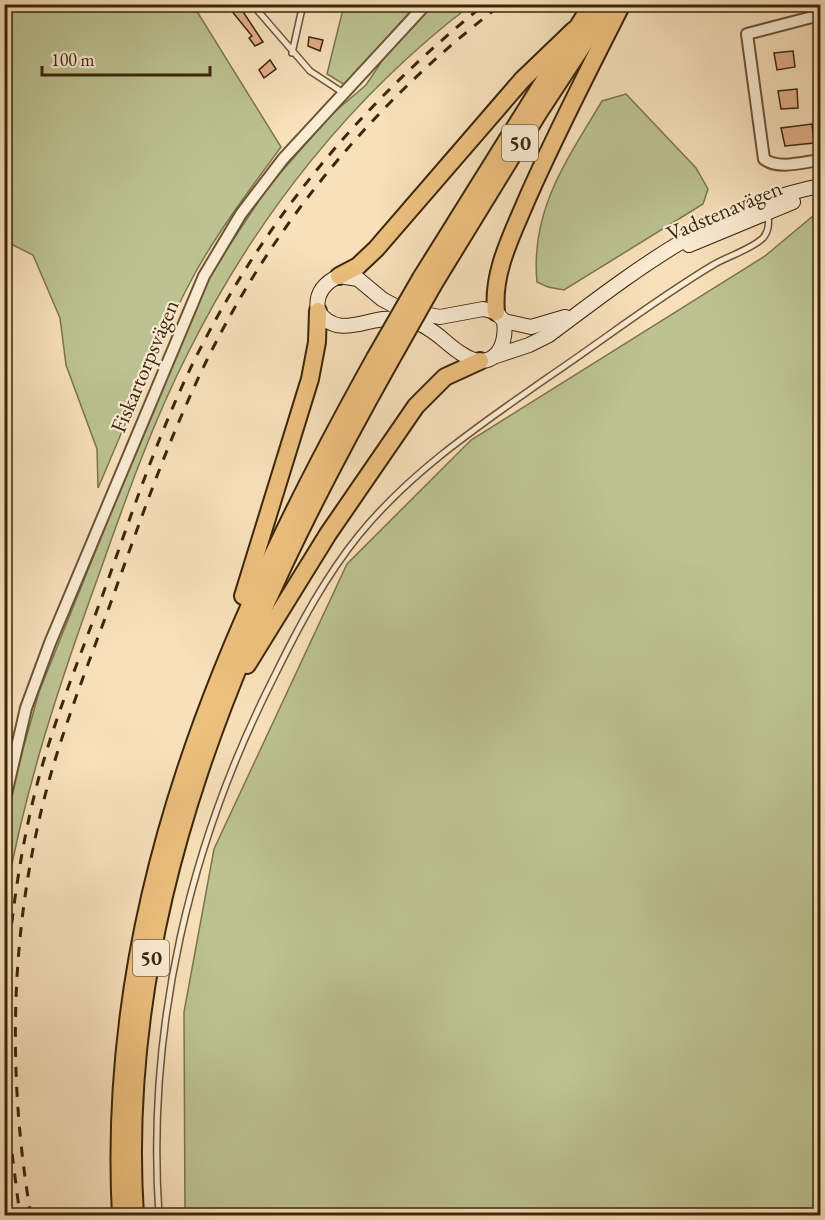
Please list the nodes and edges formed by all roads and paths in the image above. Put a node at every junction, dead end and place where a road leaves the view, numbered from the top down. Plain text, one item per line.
1 (252, 4) edge
2 (303, 4) edge
3 (426, 4) edge
4 (592, 4) edge
5 (610, 4) edge
6 (622, 4) edge
7 (820, 15) edge
8 (574, 30) junction
9 (292, 52) junction
10 (345, 94) junction
11 (820, 160) edge
12 (820, 186) edge
13 (820, 194) edge
14 (765, 207) junction
15 (339, 276) junction
16 (427, 281) junction
17 (318, 311) junction
18 (578, 313) junction
19 (500, 317) junction
20 (488, 358) junction
21 (382, 360) junction
22 (220, 671) junction
23 (220, 709) junction
24 (4, 803) edge
25 (121, 1215) edge
26 (135, 1215) edge
27 (159, 1215) edge

1 - 9 lane
2 - 9 lane
3 - 10 street, Fiskartorpsvägen
4 - 8 highway, 50
5 - 16 highway, 50
6 - 19 highway, 50
7 - 11 street, Vadstenavägen
8 - 15 highway
8 - 16 highway, 50
9 - 10 lane
10 - 24 street, Fiskartorpsvägen
12 - 14 main road, Vadstenavägen
13 - 14 main road, Vadstenavägen
14 - 18 main road, Vadstenavägen
14 - 27 lane
15 - 17 main road
15 - 19 main road, Vadstenavägen
16 - 21 highway, 50, bridge
17 - 20 main road
17 - 22 highway
18 - 19 main road, Vadstenavägen
18 - 20 main road, Vadstenavägen
19 - 20 main road
20 - 23 highway
21 - 22 highway, 50
21 - 23 highway, 50
22 - 25 highway, 50
23 - 26 highway, 50

